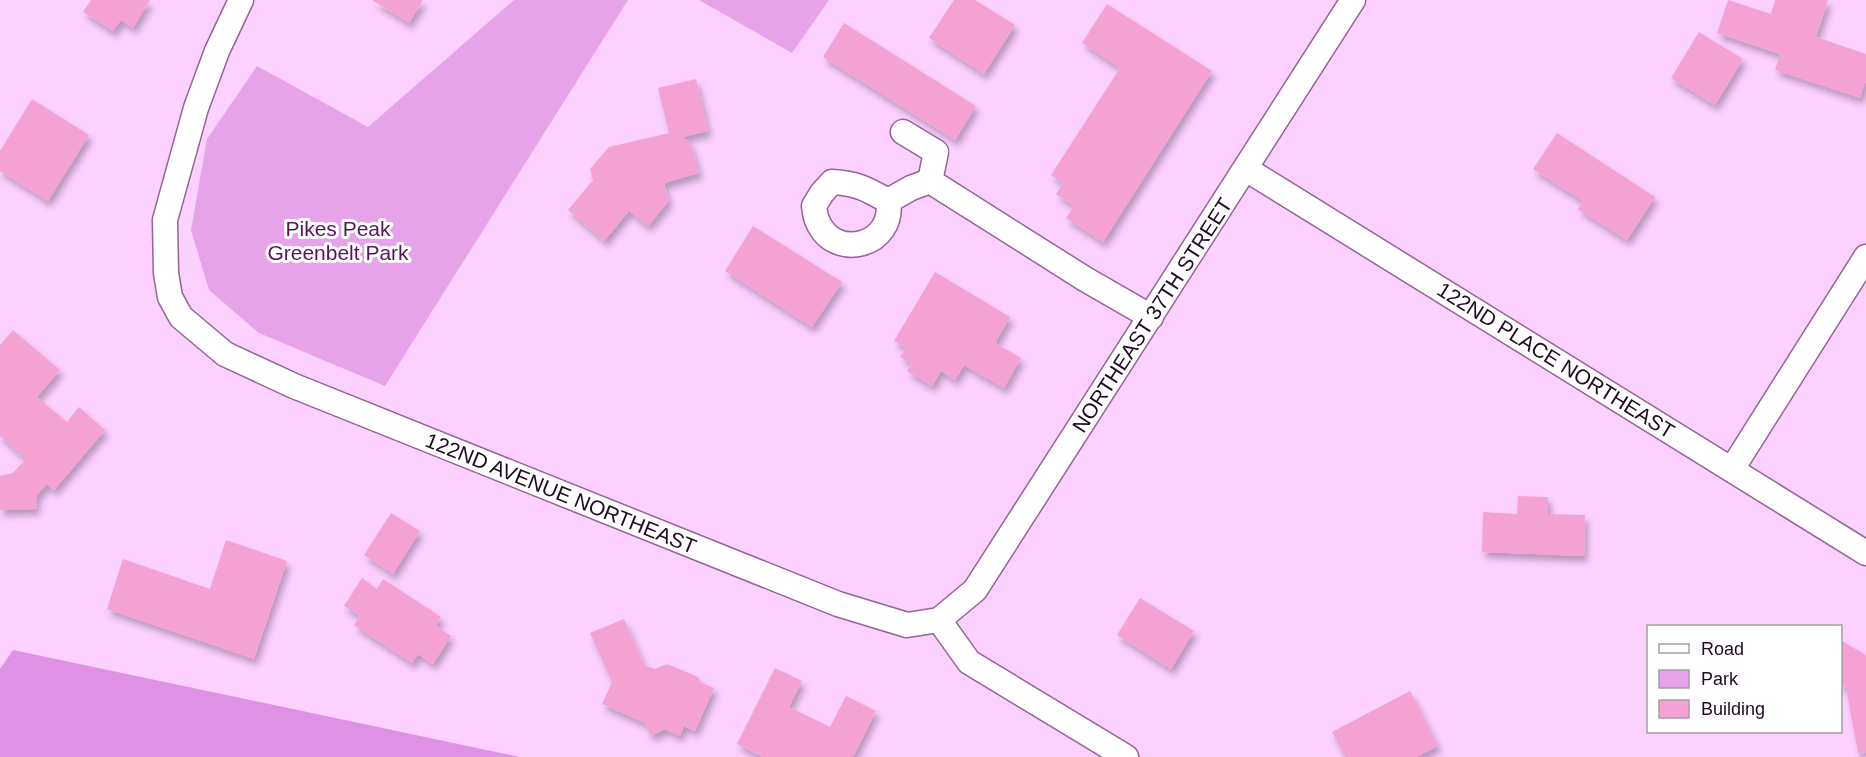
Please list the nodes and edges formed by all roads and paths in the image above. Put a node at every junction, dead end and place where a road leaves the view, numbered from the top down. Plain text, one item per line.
1 (241, 0) edge
2 (1353, 0) edge
3 (903, 132) dead end
4 (1246, 169) junction
5 (930, 181) junction
6 (888, 201) dead end
7 (1866, 257) edge
8 (1151, 317) junction
9 (1732, 469) junction
10 (1866, 553) edge
11 (939, 620) junction
12 (1126, 757) edge

1 - 11 street, 122ND AVENUE NORTHEAST
2 - 4 street, NORTHEAST 37TH STREET
3 - 5 street
4 - 8 street, NORTHEAST 37TH STREET
4 - 9 street, 122ND PLACE NORTHEAST
5 - 6 street
5 - 8 street
7 - 9 street
8 - 11 street, NORTHEAST 37TH STREET
9 - 10 street, 122ND PLACE NORTHEAST
11 - 12 street

